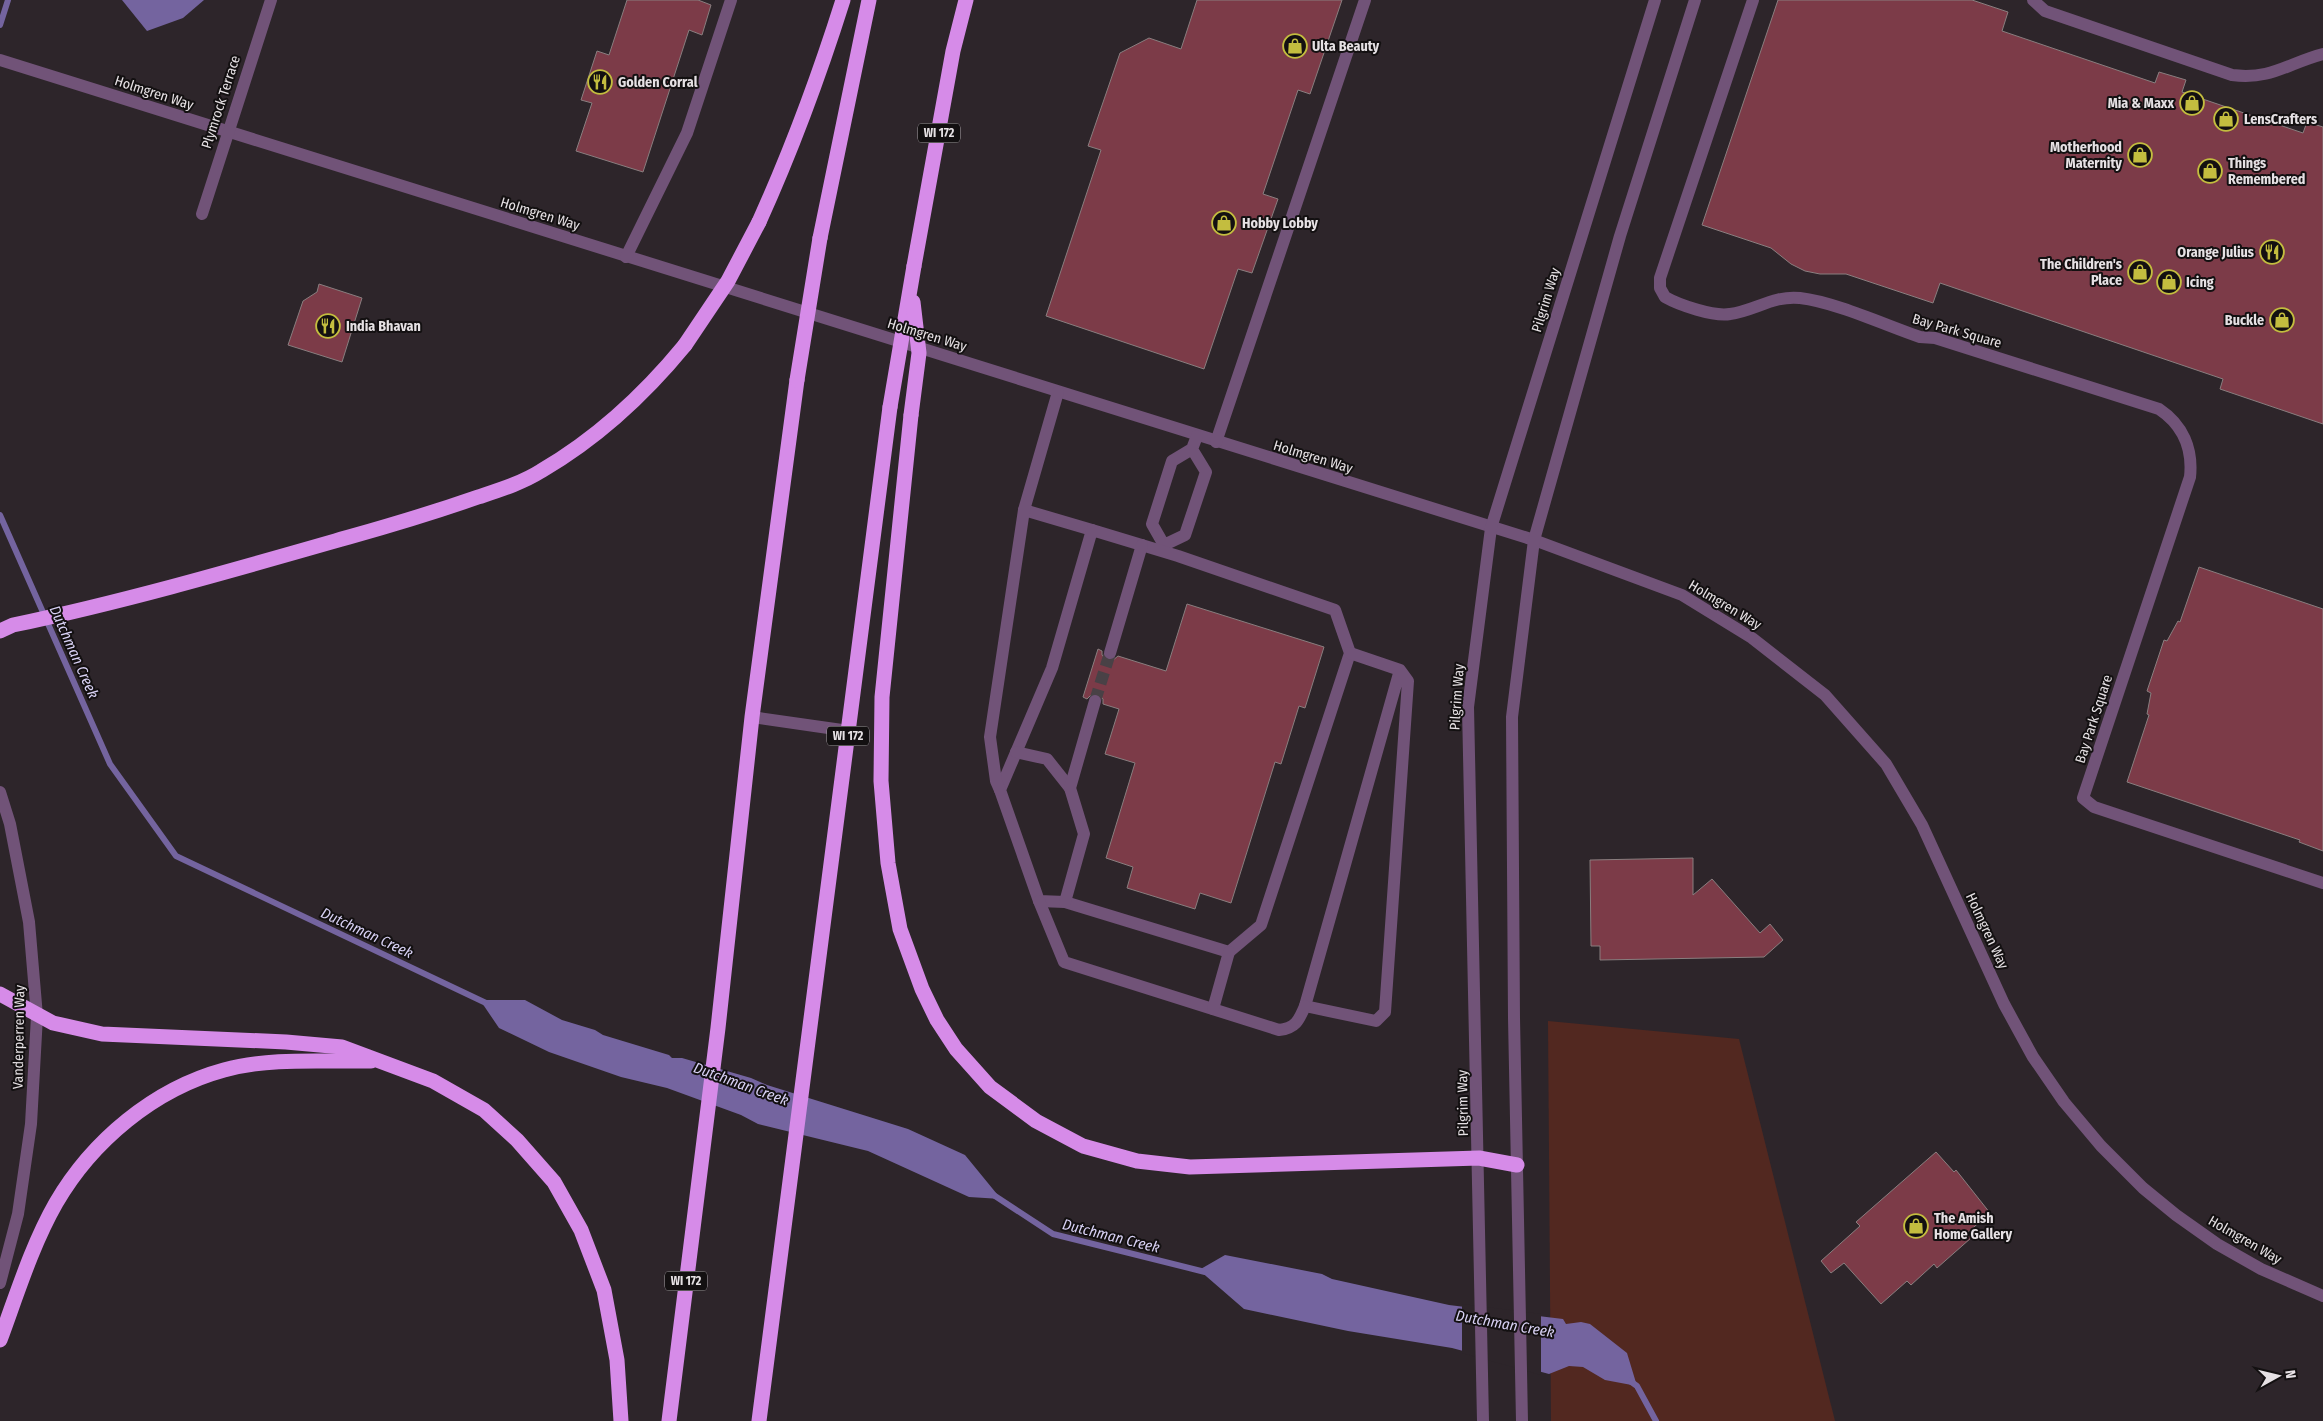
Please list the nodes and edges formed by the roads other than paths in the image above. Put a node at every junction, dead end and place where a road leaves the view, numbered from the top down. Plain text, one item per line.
1 (270, 0) edge
2 (731, 0) edge
3 (843, 0) edge
4 (869, 0) edge
5 (966, 0) edge
6 (1365, 0) edge
7 (1655, 0) edge
8 (1695, 0) edge
9 (1753, 0) edge
10 (2033, 0) edge
11 (2323, 54) edge
12 (0, 60) edge
13 (227, 131) junction
14 (202, 214) dead end
15 (626, 257) junction
16 (911, 286) junction
17 (1058, 392) junction
18 (1197, 436) junction
19 (1216, 442) junction
20 (1192, 449) junction
21 (1024, 510) junction
22 (1491, 528) junction
23 (1092, 530) junction
24 (1534, 540) junction
25 (1142, 545) junction
26 (4, 626) edge
27 (1110, 653) tunnel mouth
28 (1350, 653) junction
29 (1400, 670) junction
30 (1095, 701) tunnel mouth
31 (752, 717) junction
32 (849, 731) junction
33 (1016, 752) junction
34 (1070, 788) junction
35 (1000, 790) junction
36 (0, 792) edge
37 (2323, 883) edge
38 (1039, 901) junction
39 (1065, 902) junction
40 (1229, 952) junction
41 (0, 994) edge
42 (1305, 1006) junction
43 (1213, 1009) junction
44 (37, 1016) junction
45 (378, 1061) junction
46 (1479, 1158) junction
47 (1517, 1165) junction
48 (0, 1283) edge
49 (2323, 1296) edge
50 (0, 1340) edge
51 (621, 1421) edge
52 (669, 1421) edge
53 (759, 1421) edge
54 (1483, 1421) edge
55 (1522, 1421) edge

1 - 13 street, Plymrock Terrace
2 - 15 street
3 - 26 highway, bridge
4 - 31 highway, WI 172, bridge
5 - 16 highway, WI 172, bridge
6 - 19 street
7 - 22 street, Pilgrim Way
8 - 24 street
9 - 37 street, Bay Park Square
10 - 11 street
12 - 13 street, Holmgren Way
13 - 14 street, Plymrock Terrace
13 - 15 street, Holmgren Way
15 - 17 street, Holmgren Way
16 - 32 highway, WI 172, bridge
16 - 46 highway, bridge
17 - 18 street, Holmgren Way
17 - 21 street
18 - 19 street, Holmgren Way
18 - 20 street
19 - 22 street, Holmgren Way
20 - 20 street
21 - 23 street
21 - 35 street
22 - 24 street, Holmgren Way
22 - 46 street, Pilgrim Way
23 - 25 street
23 - 33 street
24 - 47 street
24 - 49 street, Holmgren Way
25 - 27 street
25 - 28 street
28 - 29 street
28 - 40 street
29 - 42 street
29 - 42 street
30 - 34 street
31 - 32 street
31 - 52 highway, WI 172
32 - 53 highway, WI 172
33 - 34 street
33 - 35 street
34 - 39 street
35 - 38 street
36 - 44 street, Vanderperren Way
38 - 39 street
38 - 43 street
39 - 40 street
40 - 43 street
41 - 44 highway
42 - 43 street
44 - 45 highway
44 - 48 street, Vanderperren Way
45 - 50 highway
45 - 51 highway
46 - 47 highway
46 - 54 street, Pilgrim Way
47 - 55 street

